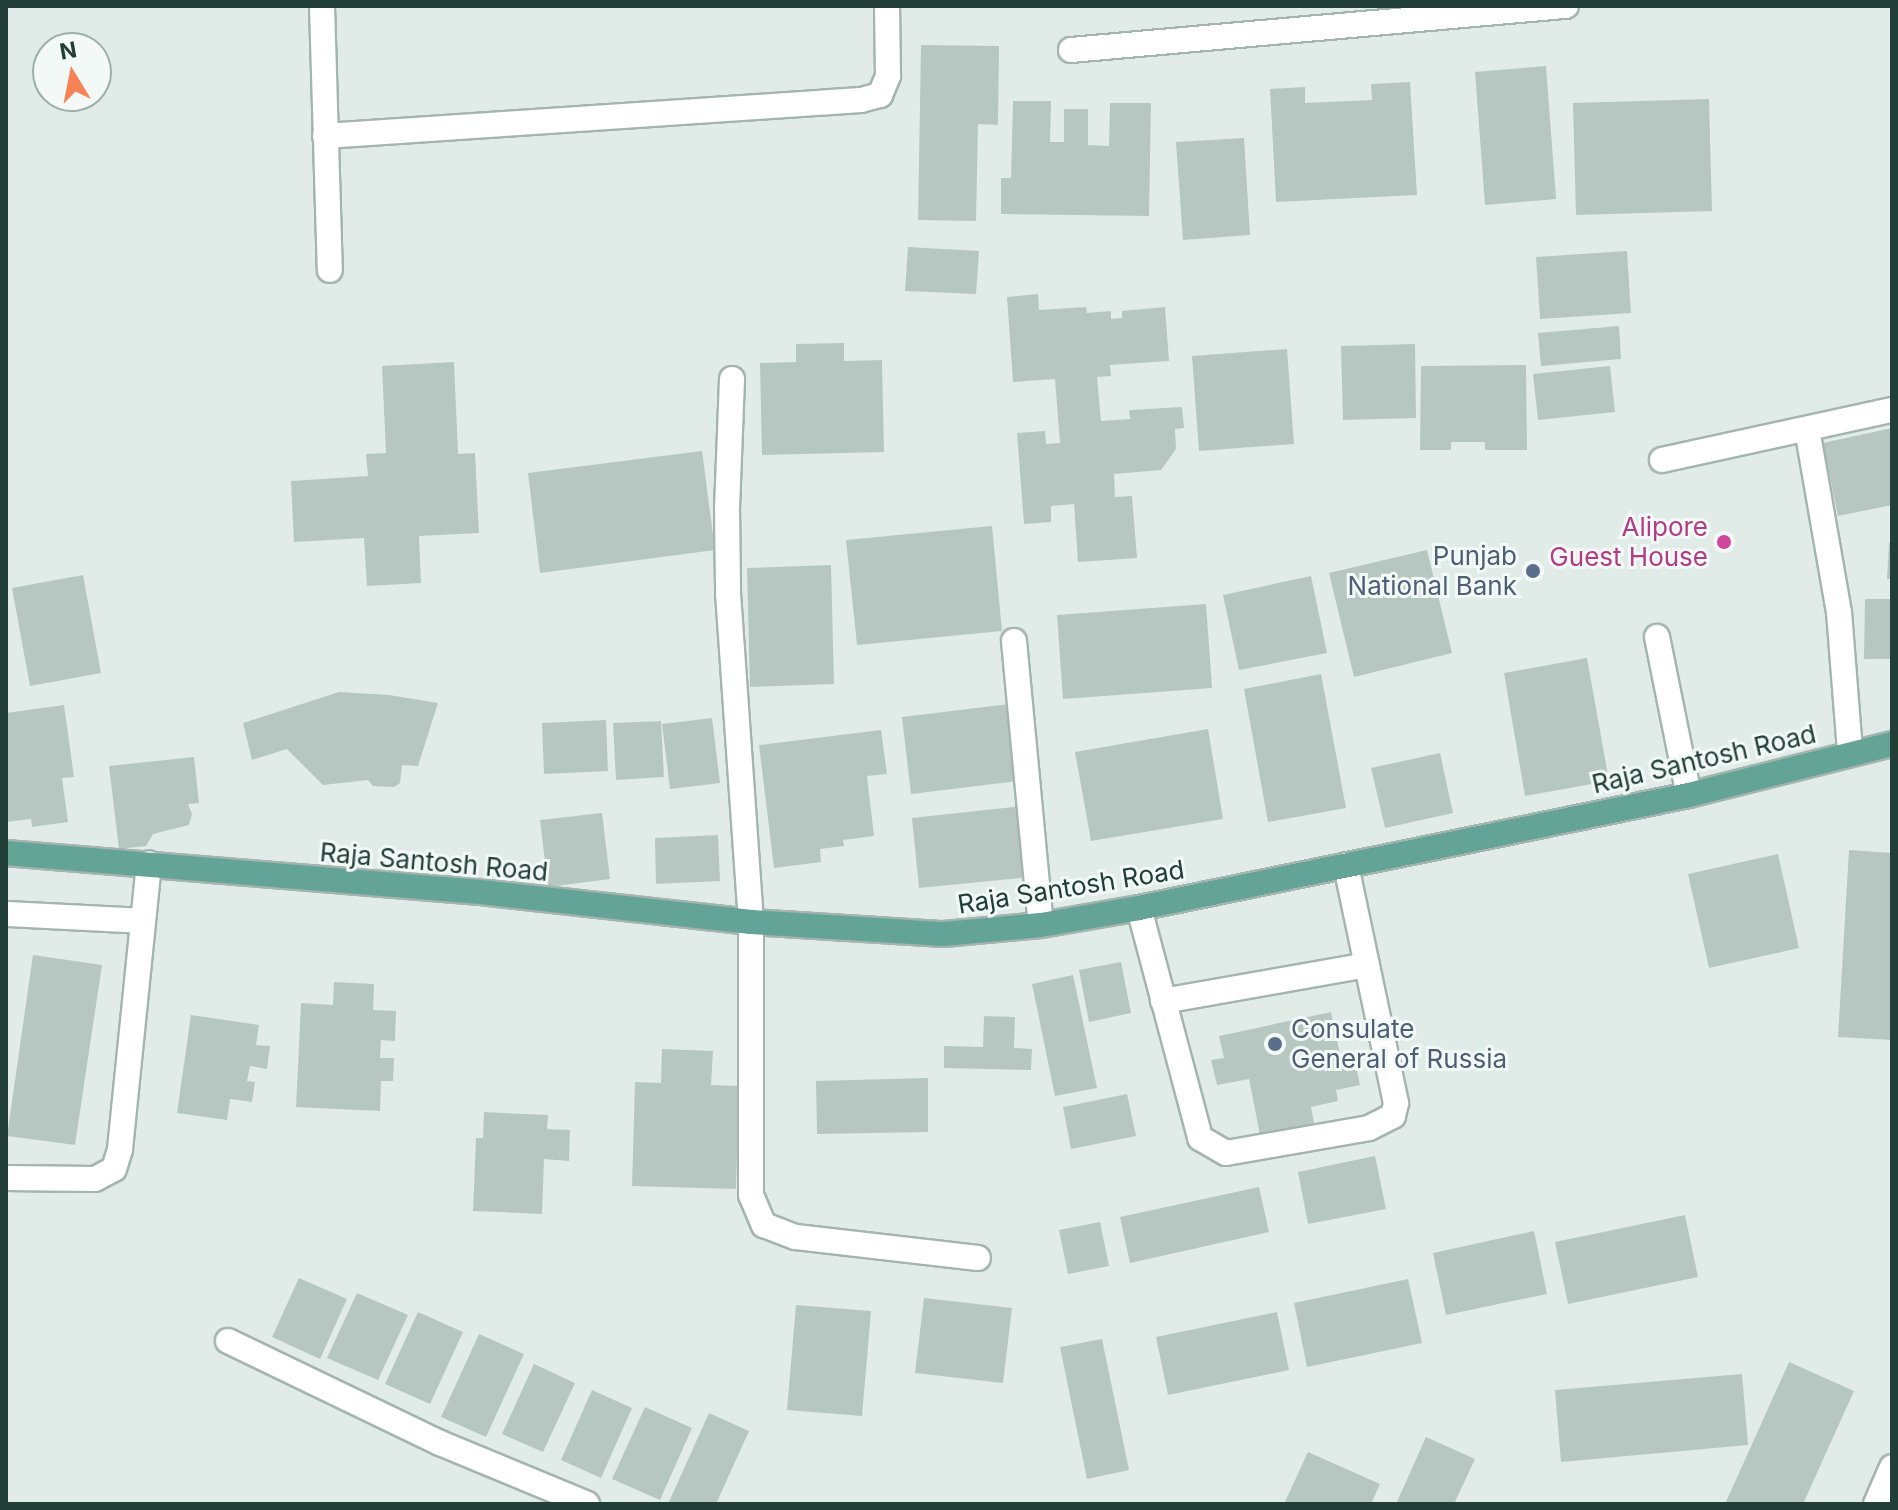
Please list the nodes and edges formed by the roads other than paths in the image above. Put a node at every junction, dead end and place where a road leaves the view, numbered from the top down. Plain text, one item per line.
1 (322, 6) edge
2 (887, 6) edge
3 (1566, 6) edge
4 (1071, 50) dead end
5 (325, 136) junction
6 (330, 270) dead end
7 (732, 379) dead end
8 (1892, 410) edge
9 (1807, 429) junction
10 (1662, 460) dead end
11 (1657, 637) dead end
12 (1014, 641) dead end
13 (1892, 744) edge
14 (1850, 753) junction
15 (1689, 795) junction
16 (6, 853) edge
17 (149, 863) junction
18 (1346, 865) junction
19 (1139, 908) junction
20 (6, 914) edge
21 (143, 921) junction
22 (751, 922) junction
23 (1041, 925) junction
24 (1367, 965) junction
25 (1163, 1001) junction
26 (6, 1178) edge
27 (978, 1258) dead end
28 (228, 1341) dead end
29 (1892, 1467) edge
30 (587, 1504) edge
31 (1876, 1504) edge

1 - 5 street
2 - 5 street
3 - 4 street
5 - 6 street
7 - 22 street
8 - 9 street
9 - 10 street
9 - 14 street
11 - 15 street
12 - 23 street
13 - 14 main road, Raja Santosh Road
14 - 15 main road, Raja Santosh Road
15 - 18 main road, Raja Santosh Road
16 - 17 main road, Raja Santosh Road
17 - 21 street
17 - 22 main road, Raja Santosh Road
18 - 19 main road, Raja Santosh Road
18 - 24 street
19 - 23 main road, Raja Santosh Road
19 - 25 street
20 - 21 street
21 - 26 street
22 - 23 main road, Raja Santosh Road
22 - 27 street
24 - 25 street
24 - 25 street
28 - 30 street
29 - 31 street

